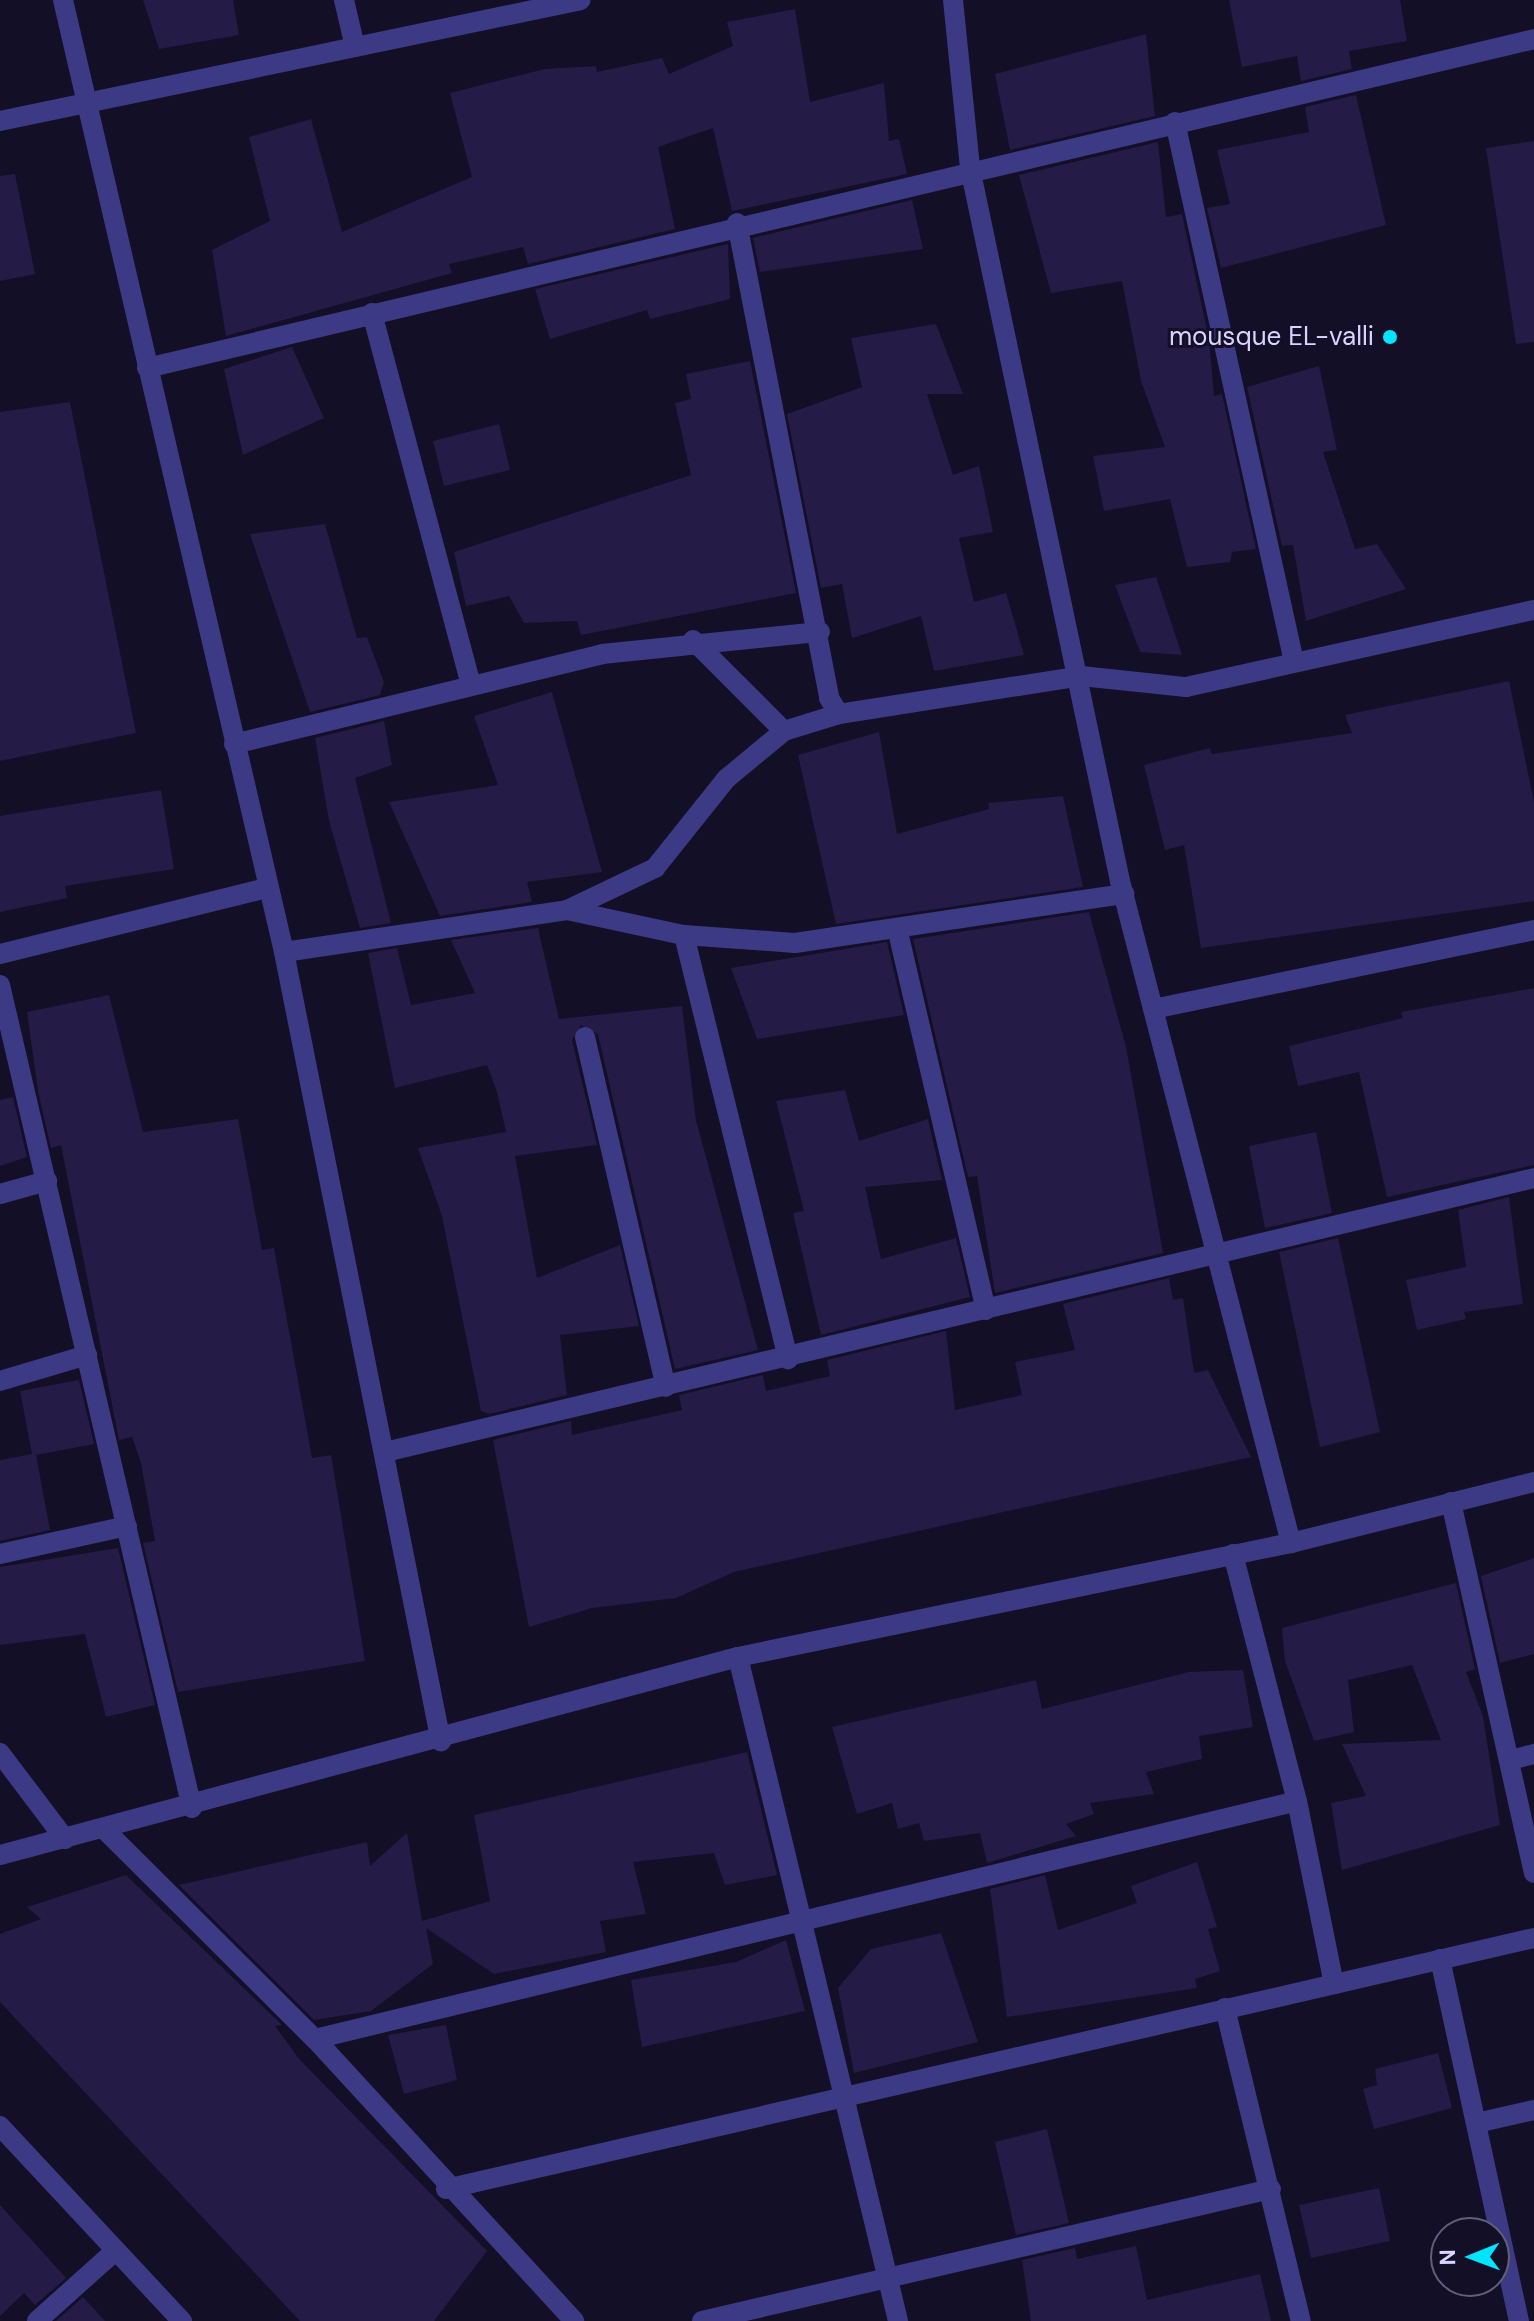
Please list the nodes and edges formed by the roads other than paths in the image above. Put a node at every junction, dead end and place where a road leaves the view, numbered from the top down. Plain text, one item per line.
1 (63, 0) edge
2 (344, 0) edge
3 (581, 0) edge
4 (953, 0) edge
5 (1534, 39) edge
6 (355, 47) junction
7 (85, 102) junction
8 (0, 121) edge
9 (1175, 122) junction
10 (970, 168) junction
11 (737, 223) junction
12 (372, 313) junction
13 (147, 368) junction
14 (1534, 610) edge
15 (820, 632) junction
16 (693, 640) junction
17 (1294, 662) junction
18 (1081, 676) junction
19 (470, 682) junction
20 (839, 714) junction
21 (784, 731) junction
22 (234, 744) junction
23 (267, 888) junction
24 (1124, 894) junction
25 (567, 910) junction
26 (1534, 930) edge
27 (898, 932) junction
28 (684, 935) junction
29 (284, 952) junction
30 (0, 954) edge
31 (0, 985) edge
32 (1153, 1009) junction
33 (585, 1037) dead end
34 (1534, 1178) edge
35 (47, 1181) junction
36 (0, 1194) edge
37 (1215, 1255) junction
38 (986, 1310) junction
39 (87, 1355) junction
40 (788, 1359) junction
41 (0, 1381) edge
42 (666, 1387) junction
43 (385, 1452) junction
44 (1534, 1482) edge
45 (1451, 1502) junction
46 (127, 1526) junction
47 (1291, 1543) junction
48 (0, 1554) edge
49 (1233, 1554) junction
50 (738, 1657) junction
51 (441, 1742) junction
52 (0, 1753) edge
53 (1534, 1754) edge
54 (1511, 1760) junction
55 (1297, 1801) junction
56 (192, 1808) junction
57 (104, 1829) junction
58 (65, 1839) junction
59 (0, 1855) edge
60 (1534, 1873) edge
61 (803, 1921) junction
62 (1534, 1938) edge
63 (1440, 1959) junction
64 (1334, 1984) junction
65 (1225, 2008) junction
66 (315, 2039) junction
67 (844, 2093) junction
68 (1534, 2110) edge
69 (1481, 2122) junction
70 (0, 2126) edge
71 (446, 2189) junction
72 (1271, 2189) junction
73 (114, 2252) junction
74 (887, 2274) junction
75 (37, 2321) edge
76 (182, 2321) edge
77 (574, 2321) edge
78 (702, 2321) edge
79 (898, 2321) edge
80 (1301, 2321) edge
81 (1519, 2321) edge

1 - 7 street
2 - 6 street
3 - 6 street
4 - 10 street
5 - 9 street
6 - 7 street
7 - 8 street
7 - 13 street
9 - 10 street
9 - 17 street
10 - 11 street
10 - 18 street
11 - 12 street
11 - 15 street
12 - 13 street
12 - 19 street
13 - 22 street
14 - 17 street
15 - 16 street
15 - 20 street
16 - 19 street
16 - 21 street
17 - 18 street
18 - 20 street
18 - 24 street
19 - 22 street
20 - 21 street
21 - 25 street
22 - 23 street
23 - 29 street
23 - 30 street
24 - 27 street
24 - 32 street
25 - 28 street
25 - 29 street
26 - 32 street
27 - 28 street
27 - 38 street
28 - 40 street
29 - 43 street
31 - 35 street
32 - 37 street
33 - 42 street
34 - 37 street
35 - 36 street
35 - 39 street
37 - 38 street
37 - 47 street
38 - 40 street
39 - 41 street
39 - 46 street
40 - 42 street
42 - 43 street
43 - 51 street
44 - 45 street
45 - 47 street
45 - 54 street
46 - 48 street
46 - 56 street
47 - 49 street
49 - 50 street
49 - 55 street
50 - 51 street
50 - 61 street
51 - 56 street
52 - 58 street
53 - 54 street
54 - 60 street
55 - 61 street
55 - 64 street
56 - 57 street
57 - 58 street
57 - 66 street
58 - 59 street
61 - 66 street
61 - 67 street
62 - 63 street
63 - 64 street
63 - 69 street
64 - 65 street
65 - 67 street
65 - 72 street
66 - 71 street
67 - 71 street
67 - 74 street
68 - 69 street
69 - 81 street
70 - 73 street
71 - 77 street
72 - 74 street
72 - 80 street
73 - 75 street
73 - 76 street
74 - 78 street
74 - 79 street

